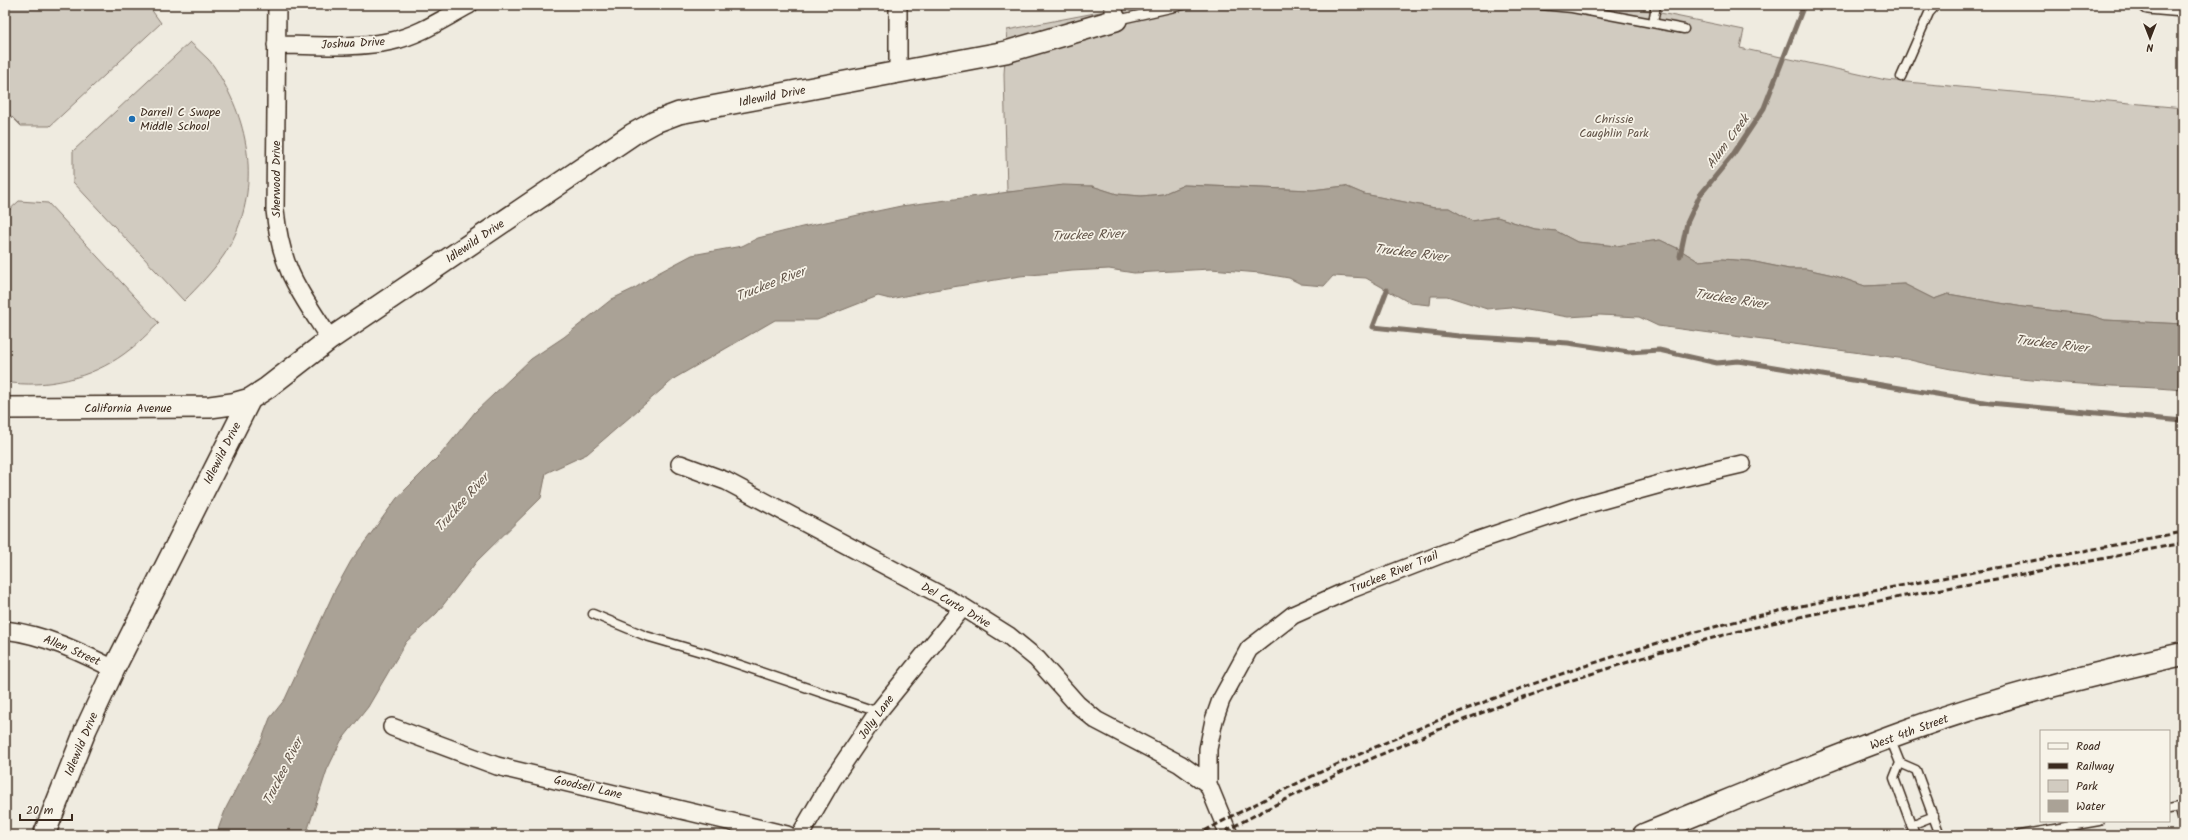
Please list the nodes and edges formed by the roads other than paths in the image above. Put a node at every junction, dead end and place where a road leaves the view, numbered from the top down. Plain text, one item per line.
1 (277, 5) edge
2 (469, 5) edge
3 (898, 5) edge
4 (1184, 5) edge
5 (1540, 5) edge
6 (1656, 5) edge
7 (1936, 5) edge
8 (2148, 5) edge
9 (2183, 8) edge
10 (1115, 13) edge
11 (1653, 23) junction
12 (1684, 29) dead end
13 (276, 45) junction
14 (898, 72) junction
15 (1901, 77) dead end
16 (330, 339) junction
17 (250, 399) junction
18 (5, 408) edge
19 (680, 464) dead end
20 (1742, 464) dead end
21 (963, 608) junction
22 (593, 614) dead end
23 (5, 630) edge
24 (2183, 654) edge
25 (114, 669) junction
26 (878, 712) junction
27 (392, 727) dead end
28 (1889, 738) junction
29 (1900, 763) junction
30 (1208, 784) junction
31 (2170, 809) edge
32 (1934, 816) junction
33 (2183, 821) edge
34 (2093, 822) edge
35 (1911, 825) junction
36 (44, 835) edge
37 (787, 835) edge
38 (800, 835) edge
39 (1229, 835) edge
40 (1644, 835) edge
41 (1915, 835) edge
42 (1940, 835) edge
43 (2020, 835) edge

1 - 13 street, Sherwood Drive
2 - 13 street, Joshua Drive
3 - 14 street
4 - 10 lane, Idlewild Drive
5 - 11 lane
6 - 11 lane
7 - 15 lane
8 - 9 street
10 - 14 street, Idlewild Drive
11 - 12 lane
13 - 16 street, Sherwood Drive
14 - 16 street, Idlewild Drive
16 - 17 street, Idlewild Drive
17 - 18 street, California Avenue
17 - 25 street, Idlewild Drive
19 - 21 street, Del Curto Drive
20 - 30 street, Truckee River Trail
21 - 26 street, Jolly Lane
21 - 30 street, Del Curto Drive
22 - 26 lane
23 - 25 street, Allen Street
24 - 28 main road, West 4th Street
25 - 36 street, Idlewild Drive
26 - 38 street, Jolly Lane
27 - 37 street, Goodsell Lane
28 - 29 lane
28 - 40 main road, West 4th Street
29 - 32 lane
29 - 35 lane
30 - 39 street, Truckee River Trail
31 - 33 lane
32 - 35 lane
32 - 42 lane
34 - 43 lane
35 - 41 lane

